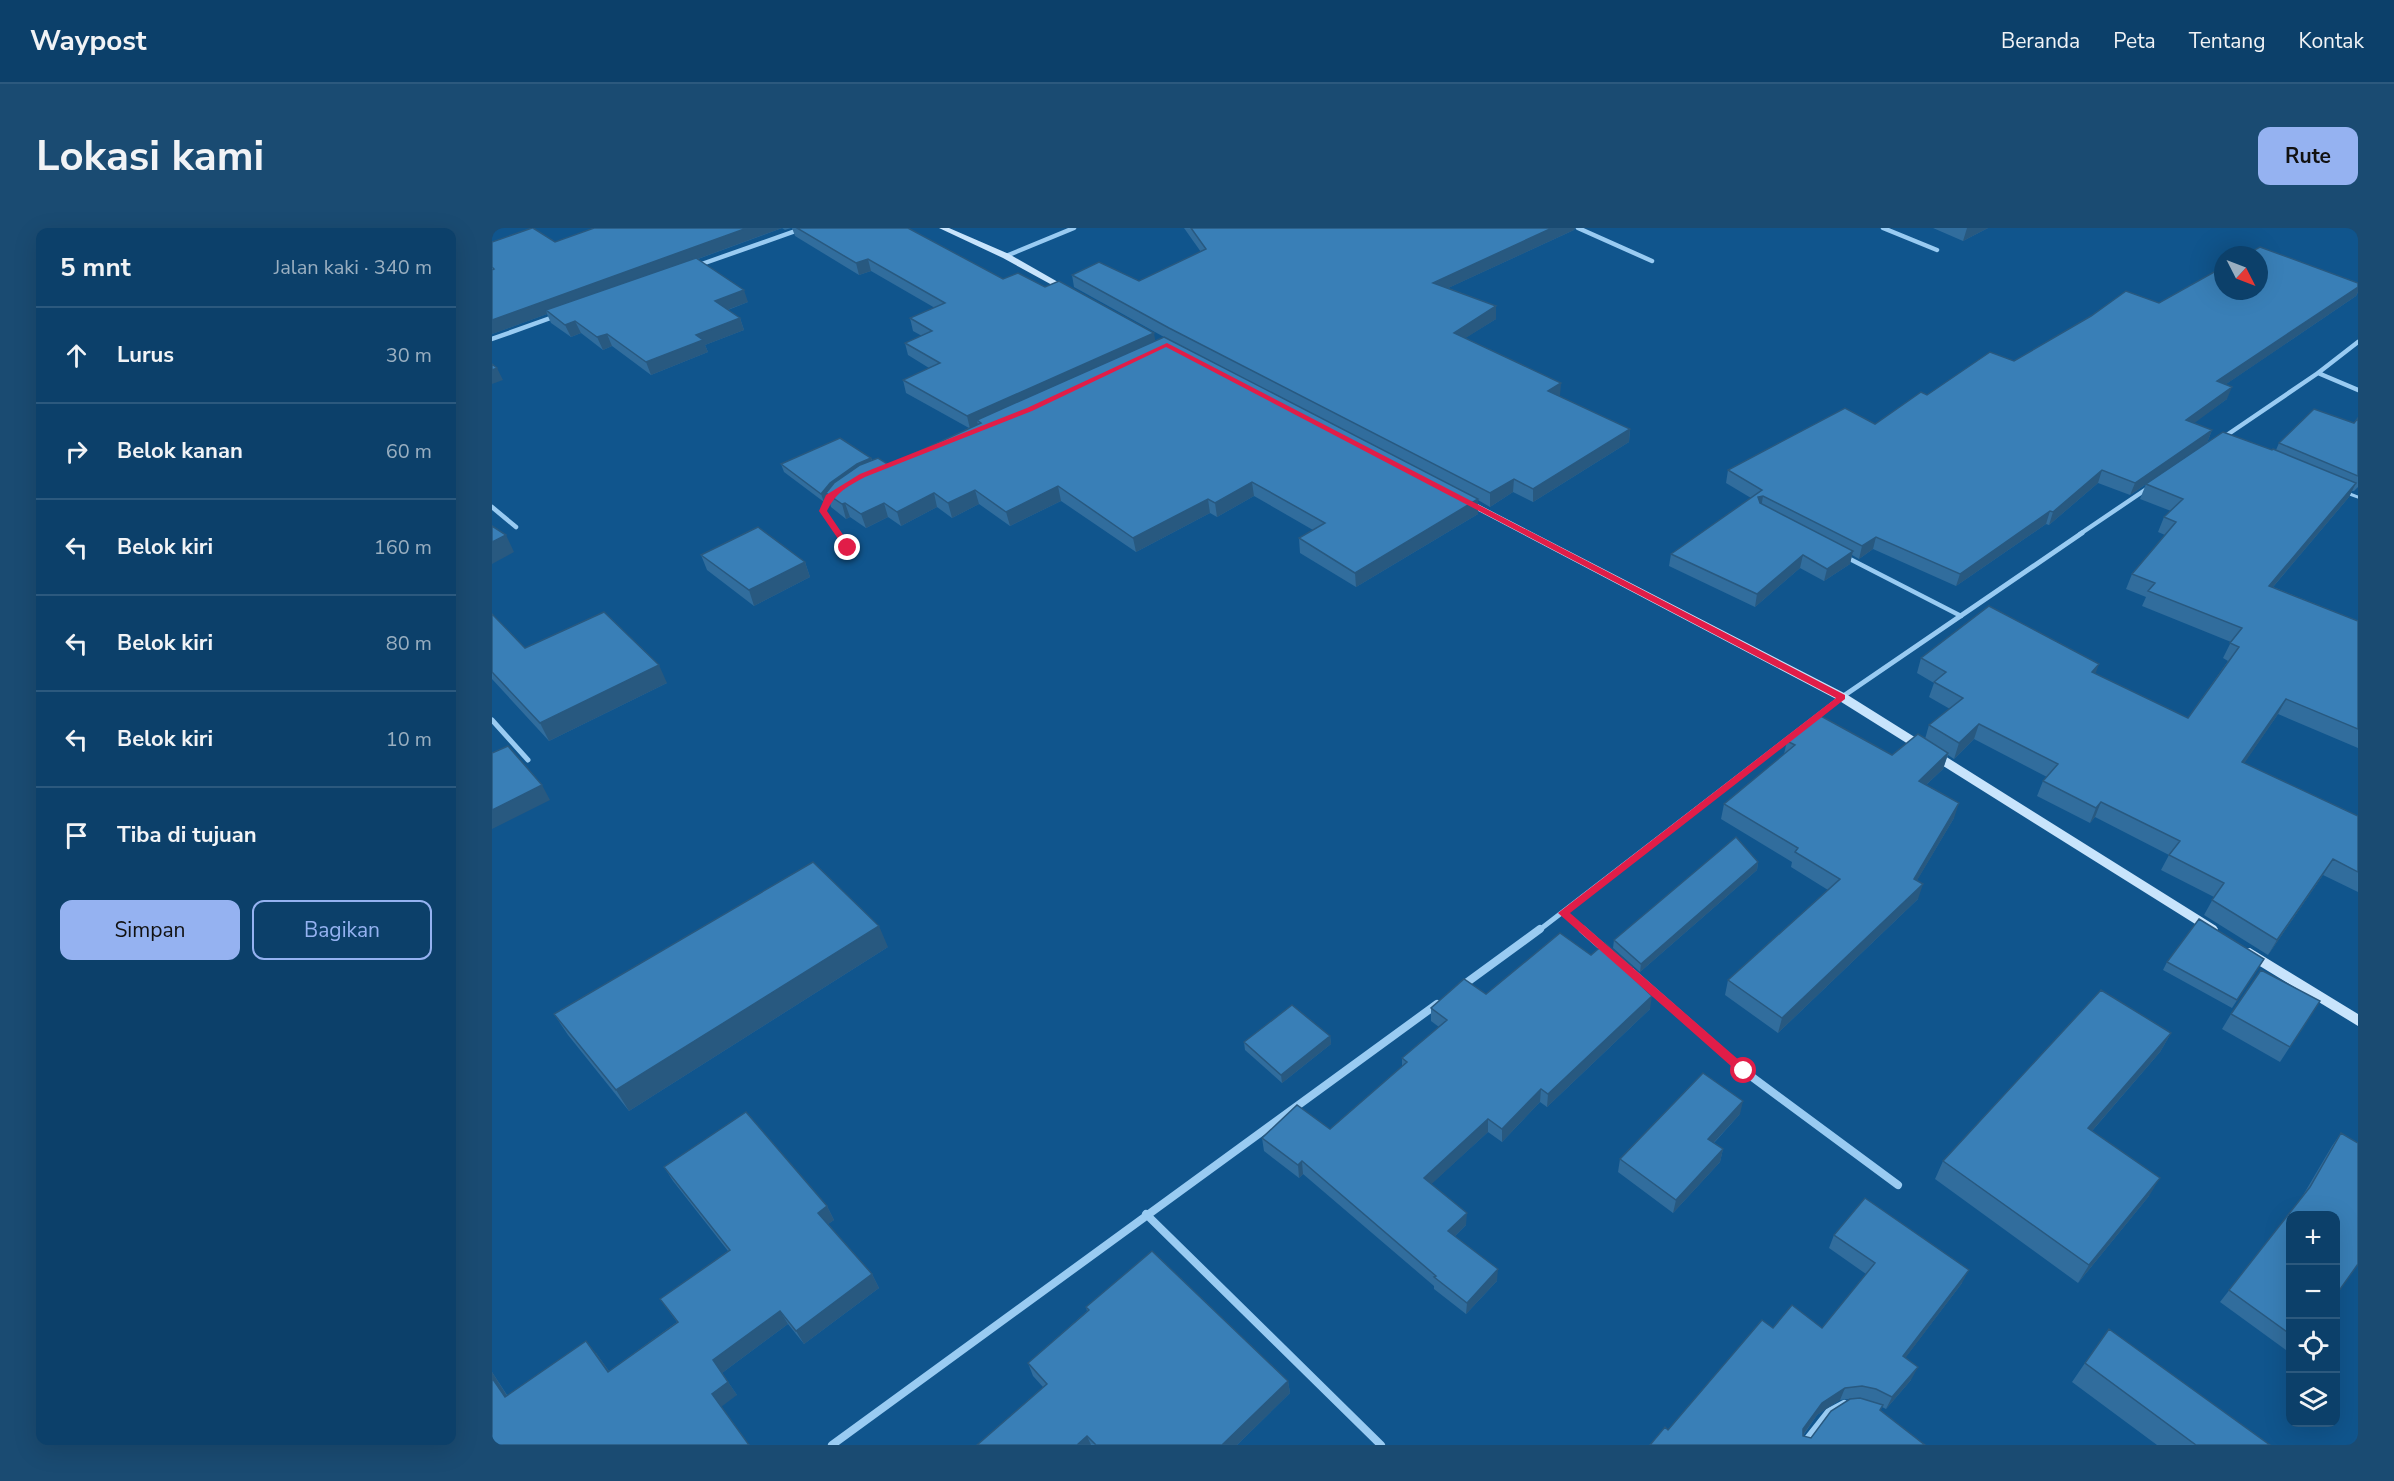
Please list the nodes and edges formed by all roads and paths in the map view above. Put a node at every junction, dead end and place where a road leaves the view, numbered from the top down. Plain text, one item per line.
1 (804, 228) edge
2 (944, 228) edge
3 (1074, 228) edge
4 (1578, 228) edge
5 (1883, 228) edge
6 (1937, 250) dead end
7 (1006, 256) junction
8 (1652, 261) dead end
9 (693, 268) edge
10 (1076, 295) edge
11 (559, 315) edge
12 (492, 339) edge
13 (2358, 342) edge
14 (2318, 373) junction
15 (2358, 390) edge
16 (2220, 440) junction
17 (2230, 444) edge
18 (2210, 446) edge
19 (2153, 485) edge
20 (2337, 488) edge
21 (837, 491) edge
22 (1452, 493) edge
23 (2358, 497) edge
24 (492, 507) edge
25 (516, 527) dead end
26 (848, 548) dead end
27 (1844, 556) edge
28 (1961, 616) junction
29 (1842, 697) junction
30 (492, 720) edge
31 (528, 759) dead end
32 (1563, 913) junction
33 (2227, 938) edge
34 (2237, 945) edge
35 (1615, 958) edge
36 (1623, 965) edge
37 (1456, 990) edge
38 (1446, 997) edge
39 (2358, 1021) edge
40 (1898, 1185) dead end
41 (1146, 1214) junction
42 (1856, 1402) edge
43 (832, 1445) edge
44 (1381, 1445) edge
45 (1803, 1445) edge

1 - 9 street
2 - 7 street
3 - 7 street
4 - 8 street
5 - 6 street
7 - 10 street
11 - 12 street
13 - 14 street
14 - 15 street
14 - 16 street
16 - 17 lane
16 - 18 street
19 - 28 street
20 - 23 lane
21 - 26 street
22 - 29 street
24 - 25 street
27 - 28 lane
28 - 29 street
29 - 32 street
29 - 33 street
30 - 31 street
32 - 35 street
32 - 37 street
34 - 39 street
36 - 40 street
38 - 41 street
41 - 43 street
41 - 44 street
42 - 45 street

